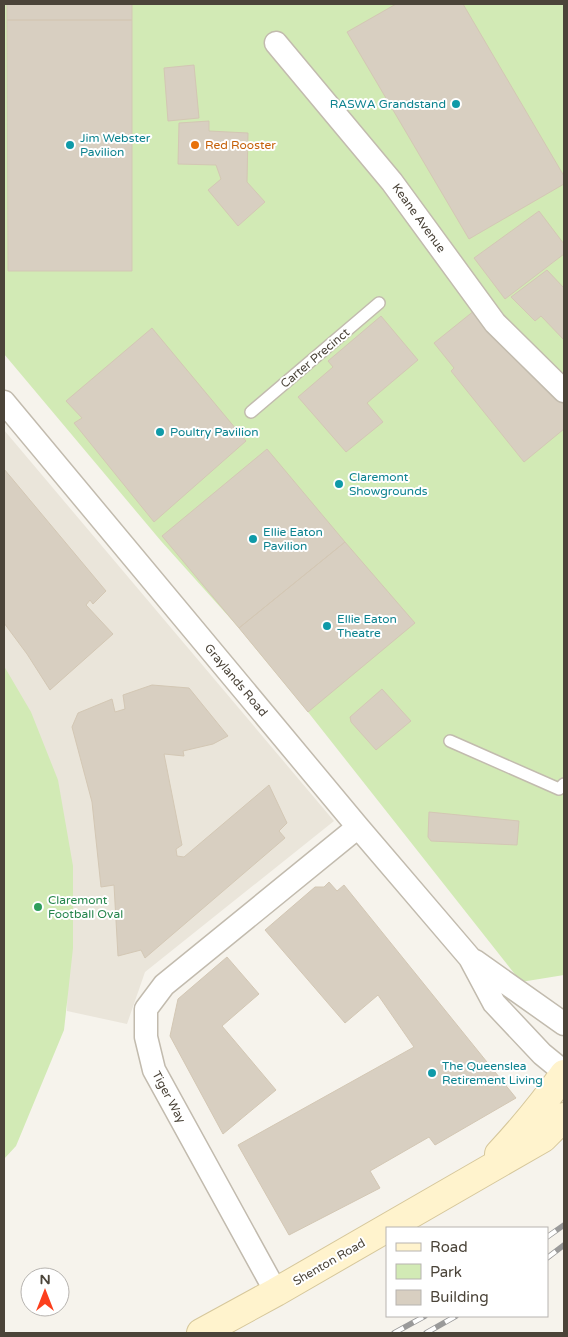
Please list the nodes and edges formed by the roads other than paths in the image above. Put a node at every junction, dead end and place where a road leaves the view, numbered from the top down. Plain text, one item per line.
1 (276, 43) dead end
2 (379, 303) dead end
3 (564, 390) edge
4 (4, 402) edge
5 (251, 412) dead end
6 (450, 741) dead end
7 (562, 786) edge
8 (358, 827) junction
9 (470, 958) junction
10 (564, 1024) edge
11 (564, 1073) edge
12 (564, 1117) edge
13 (481, 1173) junction
14 (388, 1227) edge
15 (386, 1228) edge
16 (276, 1292) junction
17 (201, 1333) edge

1 - 3 street, Keane Avenue
2 - 5 lane, Carter Precinct
4 - 8 street, Graylands Road
6 - 7 lane
8 - 9 street, Graylands Road
8 - 16 street, Tiger Way
9 - 10 street, Graylands Road
9 - 11 street, Graylands Road
11 - 13 main road, Shenton Road
12 - 13 main road, Shenton Road
13 - 14 main road, Shenton Road
15 - 16 main road, Shenton Road
16 - 17 main road, Shenton Road

